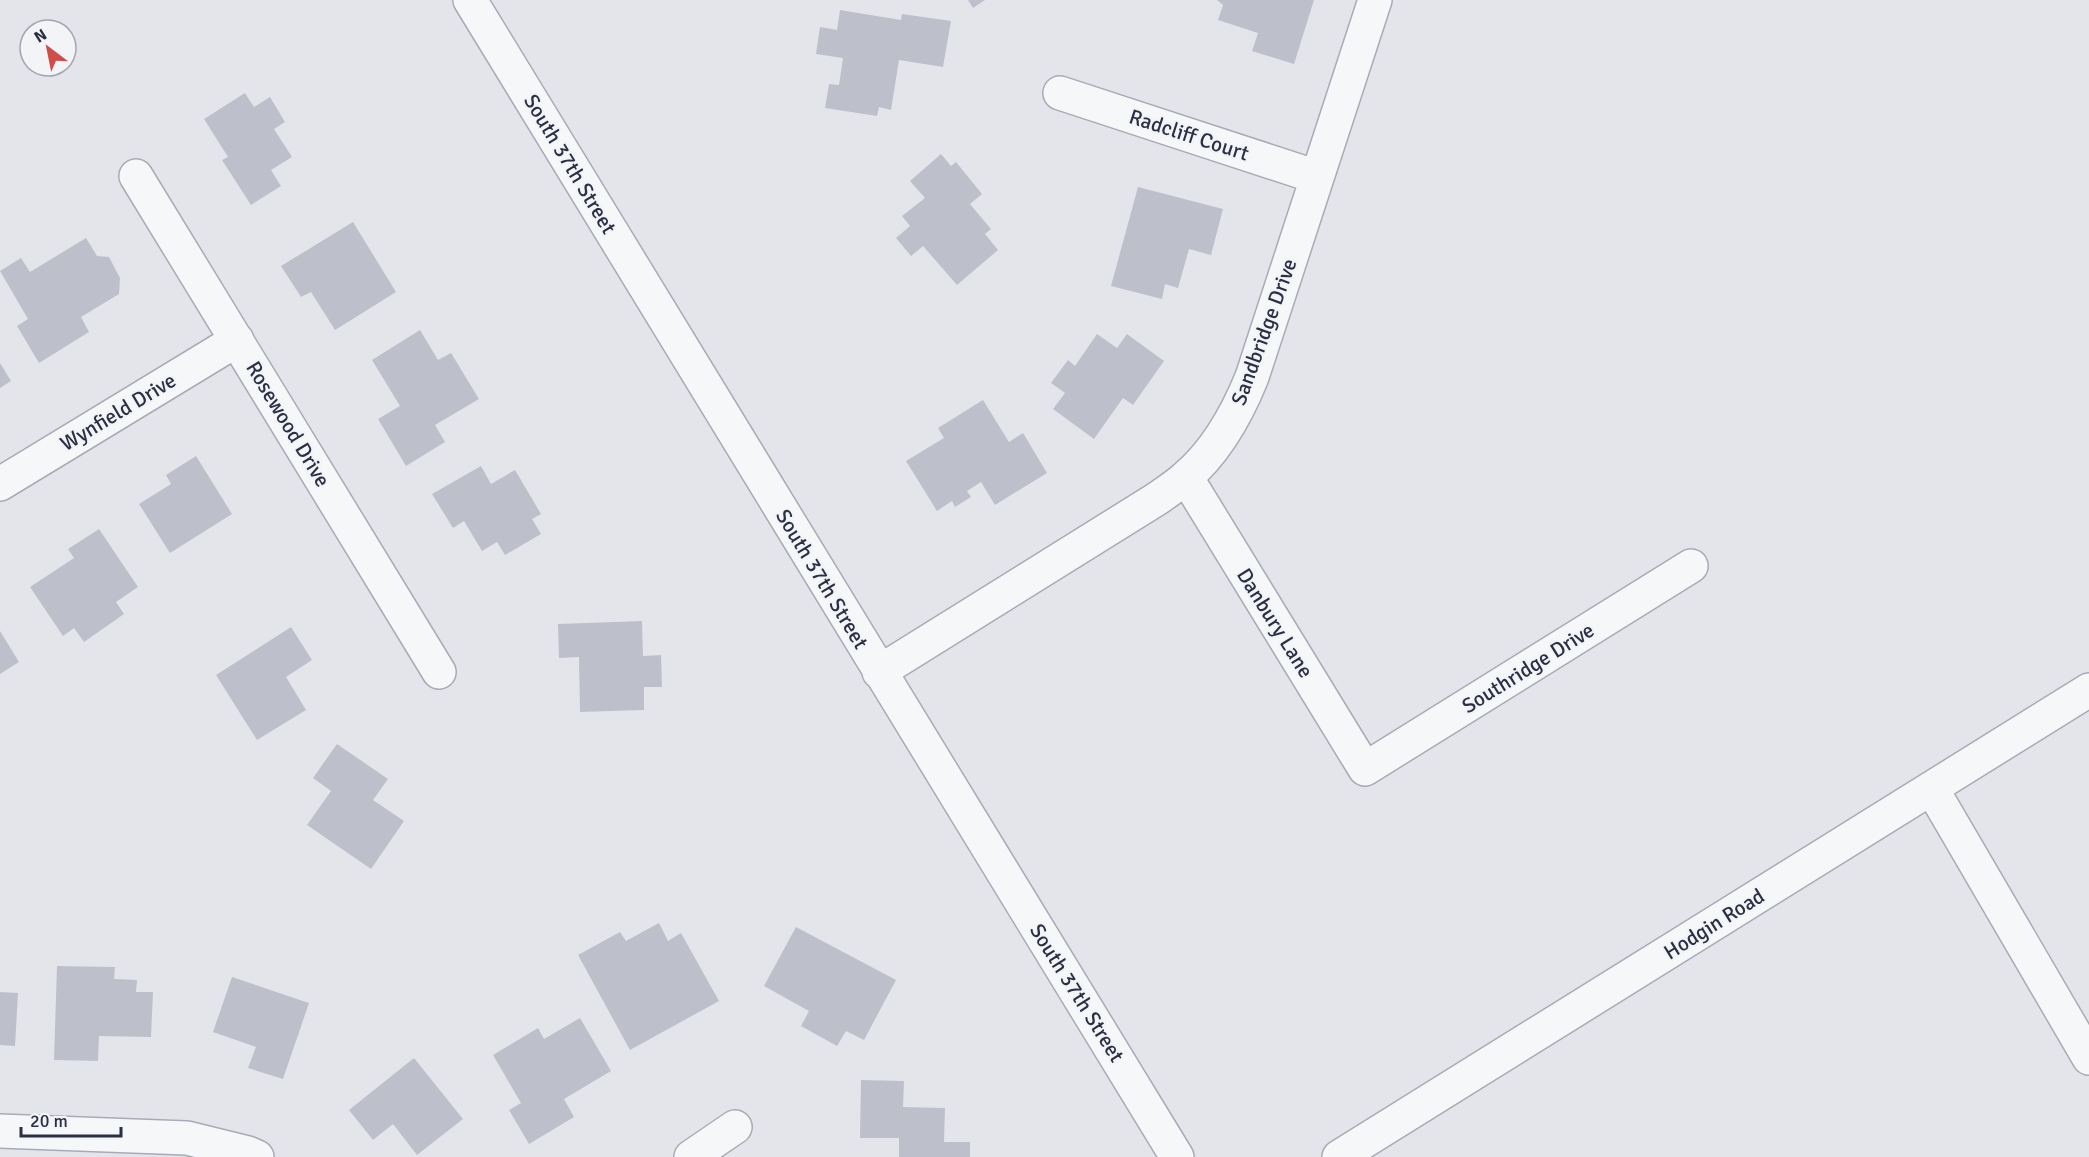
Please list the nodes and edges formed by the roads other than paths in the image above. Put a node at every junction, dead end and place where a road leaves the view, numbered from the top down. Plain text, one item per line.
1 (470, 0) edge
2 (1375, 0) edge
3 (1060, 93) dead end
4 (136, 176) dead end
5 (1317, 177) junction
6 (237, 340) junction
7 (1185, 477) junction
8 (0, 484) edge
9 (1691, 566) dead end
10 (439, 672) dead end
11 (879, 672) junction
12 (2089, 690) edge
13 (1365, 769) joint
14 (1932, 789) junction
15 (2089, 1058) edge
16 (735, 1127) dead end
17 (0, 1131) edge
18 (257, 1157) edge
19 (691, 1157) edge
20 (1177, 1157) edge
21 (1339, 1157) edge

1 - 11 street, South 37th Street
2 - 5 street, Sandbridge Drive
3 - 5 street, Radcliff Court
4 - 6 street, Rosewood Drive
5 - 7 street, Sandbridge Drive
6 - 8 street, Wynfield Drive
6 - 10 street, Rosewood Drive
7 - 11 street, Sandbridge Drive
7 - 13 street, Danbury Lane
9 - 13 street, Southridge Drive
11 - 20 street, South 37th Street
12 - 14 street, Hodgin Road
14 - 15 street
14 - 21 street, Hodgin Road
16 - 19 street
17 - 18 street

